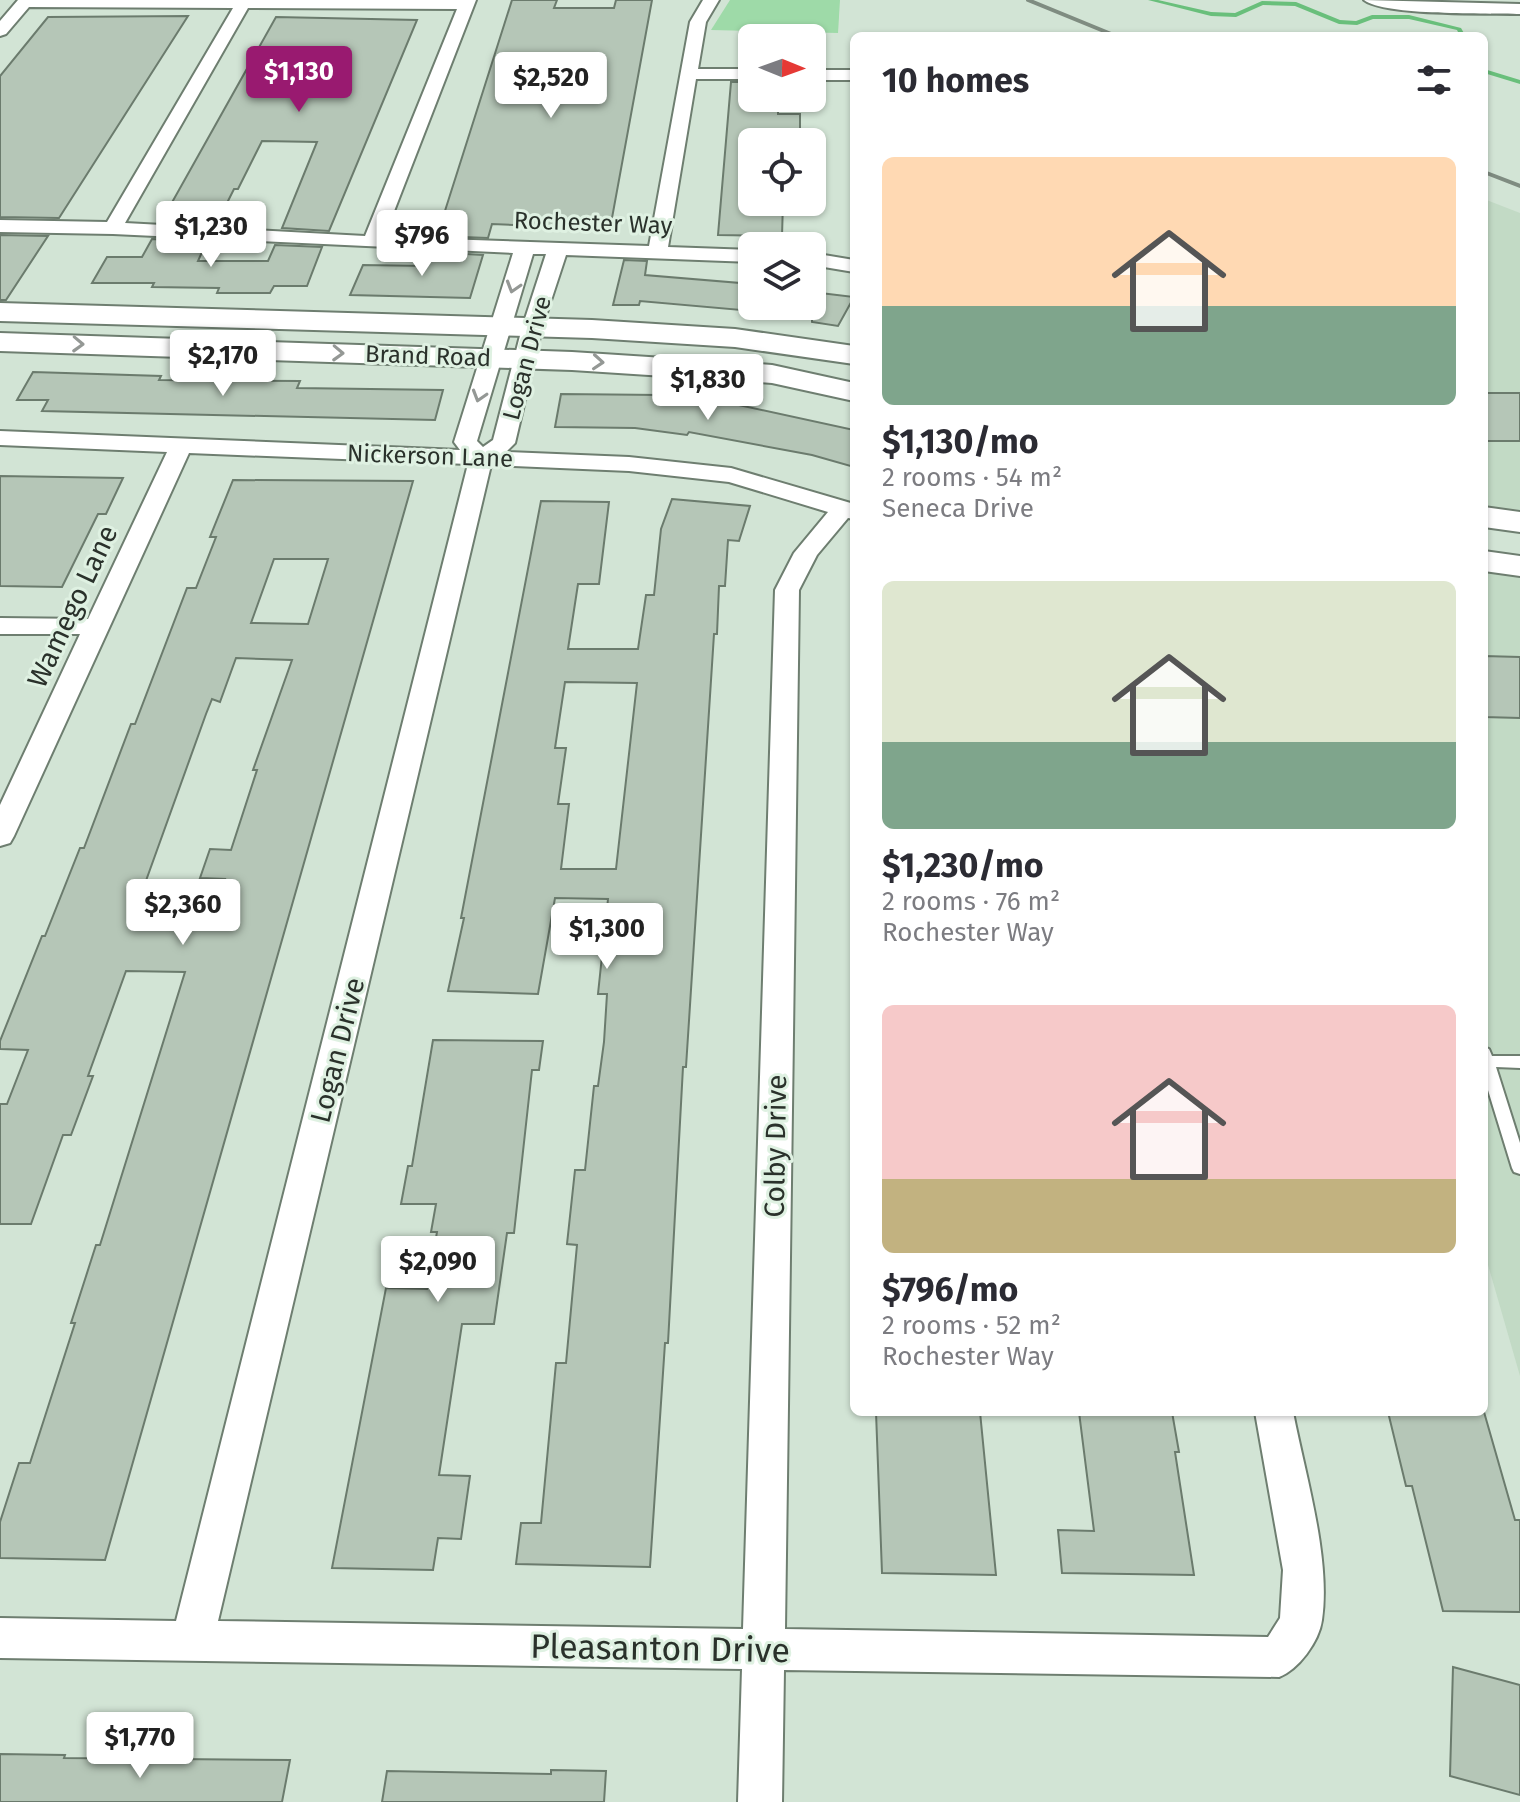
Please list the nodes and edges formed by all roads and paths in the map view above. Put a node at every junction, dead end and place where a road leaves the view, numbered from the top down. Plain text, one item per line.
1 (711, 0) edge
2 (1372, 0) edge
3 (26, 1) edge
4 (244, 1) edge
5 (467, 2) edge
6 (1486, 5) edge
7 (1520, 9) edge
8 (0, 31) edge
9 (688, 74) junction
10 (738, 74) edge
11 (826, 75) edge
12 (850, 75) edge
13 (0, 226) edge
14 (113, 228) junction
15 (372, 242) junction
16 (525, 247) junction
17 (558, 248) junction
18 (658, 251) junction
19 (738, 255) edge
20 (826, 261) edge
21 (850, 265) edge
22 (0, 312) edge
23 (500, 327) junction
24 (532, 328) junction
25 (0, 342) edge
26 (850, 354) edge
27 (491, 358) junction
28 (524, 359) junction
29 (850, 391) edge
30 (0, 438) edge
31 (181, 445) junction
32 (481, 459) junction
33 (849, 510) edge
34 (1488, 518) edge
35 (1520, 522) edge
36 (1488, 562) edge
37 (1520, 566) edge
38 (0, 626) edge
39 (98, 627) junction
40 (0, 836) edge
41 (1488, 1057) edge
42 (1520, 1062) edge
43 (1488, 1067) edge
44 (1520, 1168) edge
45 (1275, 1416) edge
46 (0, 1638) edge
47 (192, 1642) junction
48 (764, 1649) junction
49 (760, 1802) edge

1 - 9 street
2 - 6 street
3 - 4 street
3 - 8 street
4 - 5 street
4 - 14 street
5 - 15 street
6 - 7 street
9 - 10 street
9 - 18 street
11 - 12 street
13 - 14 street, Rochester Way
14 - 15 street, Rochester Way
15 - 16 street, Rochester Way
16 - 17 street, Rochester Way
16 -> 23 street, Logan Drive
17 - 18 street, Rochester Way
17 - 24 street, Logan Drive
18 - 19 street, Rochester Way
20 - 21 street
22 - 23 main road, Brand Road
23 - 24 main road, Brand Road
23 - 27 street, Logan Drive
24 - 26 main road, Brand Road
24 - 28 street, Logan Drive
25 -> 27 main road, Brand Road
27 - 28 main road, Brand Road
27 -> 32 street, Logan Drive
28 -> 29 main road, Brand Road
28 - 32 street, Logan Drive
30 - 31 street, Nickerson Lane
31 - 32 street, Nickerson Lane
31 - 39 street, Wamego Lane
32 - 33 street, Nickerson Lane
32 - 47 street, Logan Drive
33 - 48 street, Colby Drive
34 - 35 main road
36 - 37 main road
38 - 39 street
39 - 40 street, Wamego Lane
41 - 42 lane
43 - 44 lane
45 - 48 street, Pleasanton Drive
46 - 47 street, Pleasanton Drive
47 - 48 street, Pleasanton Drive
48 - 49 street, Colby Drive

